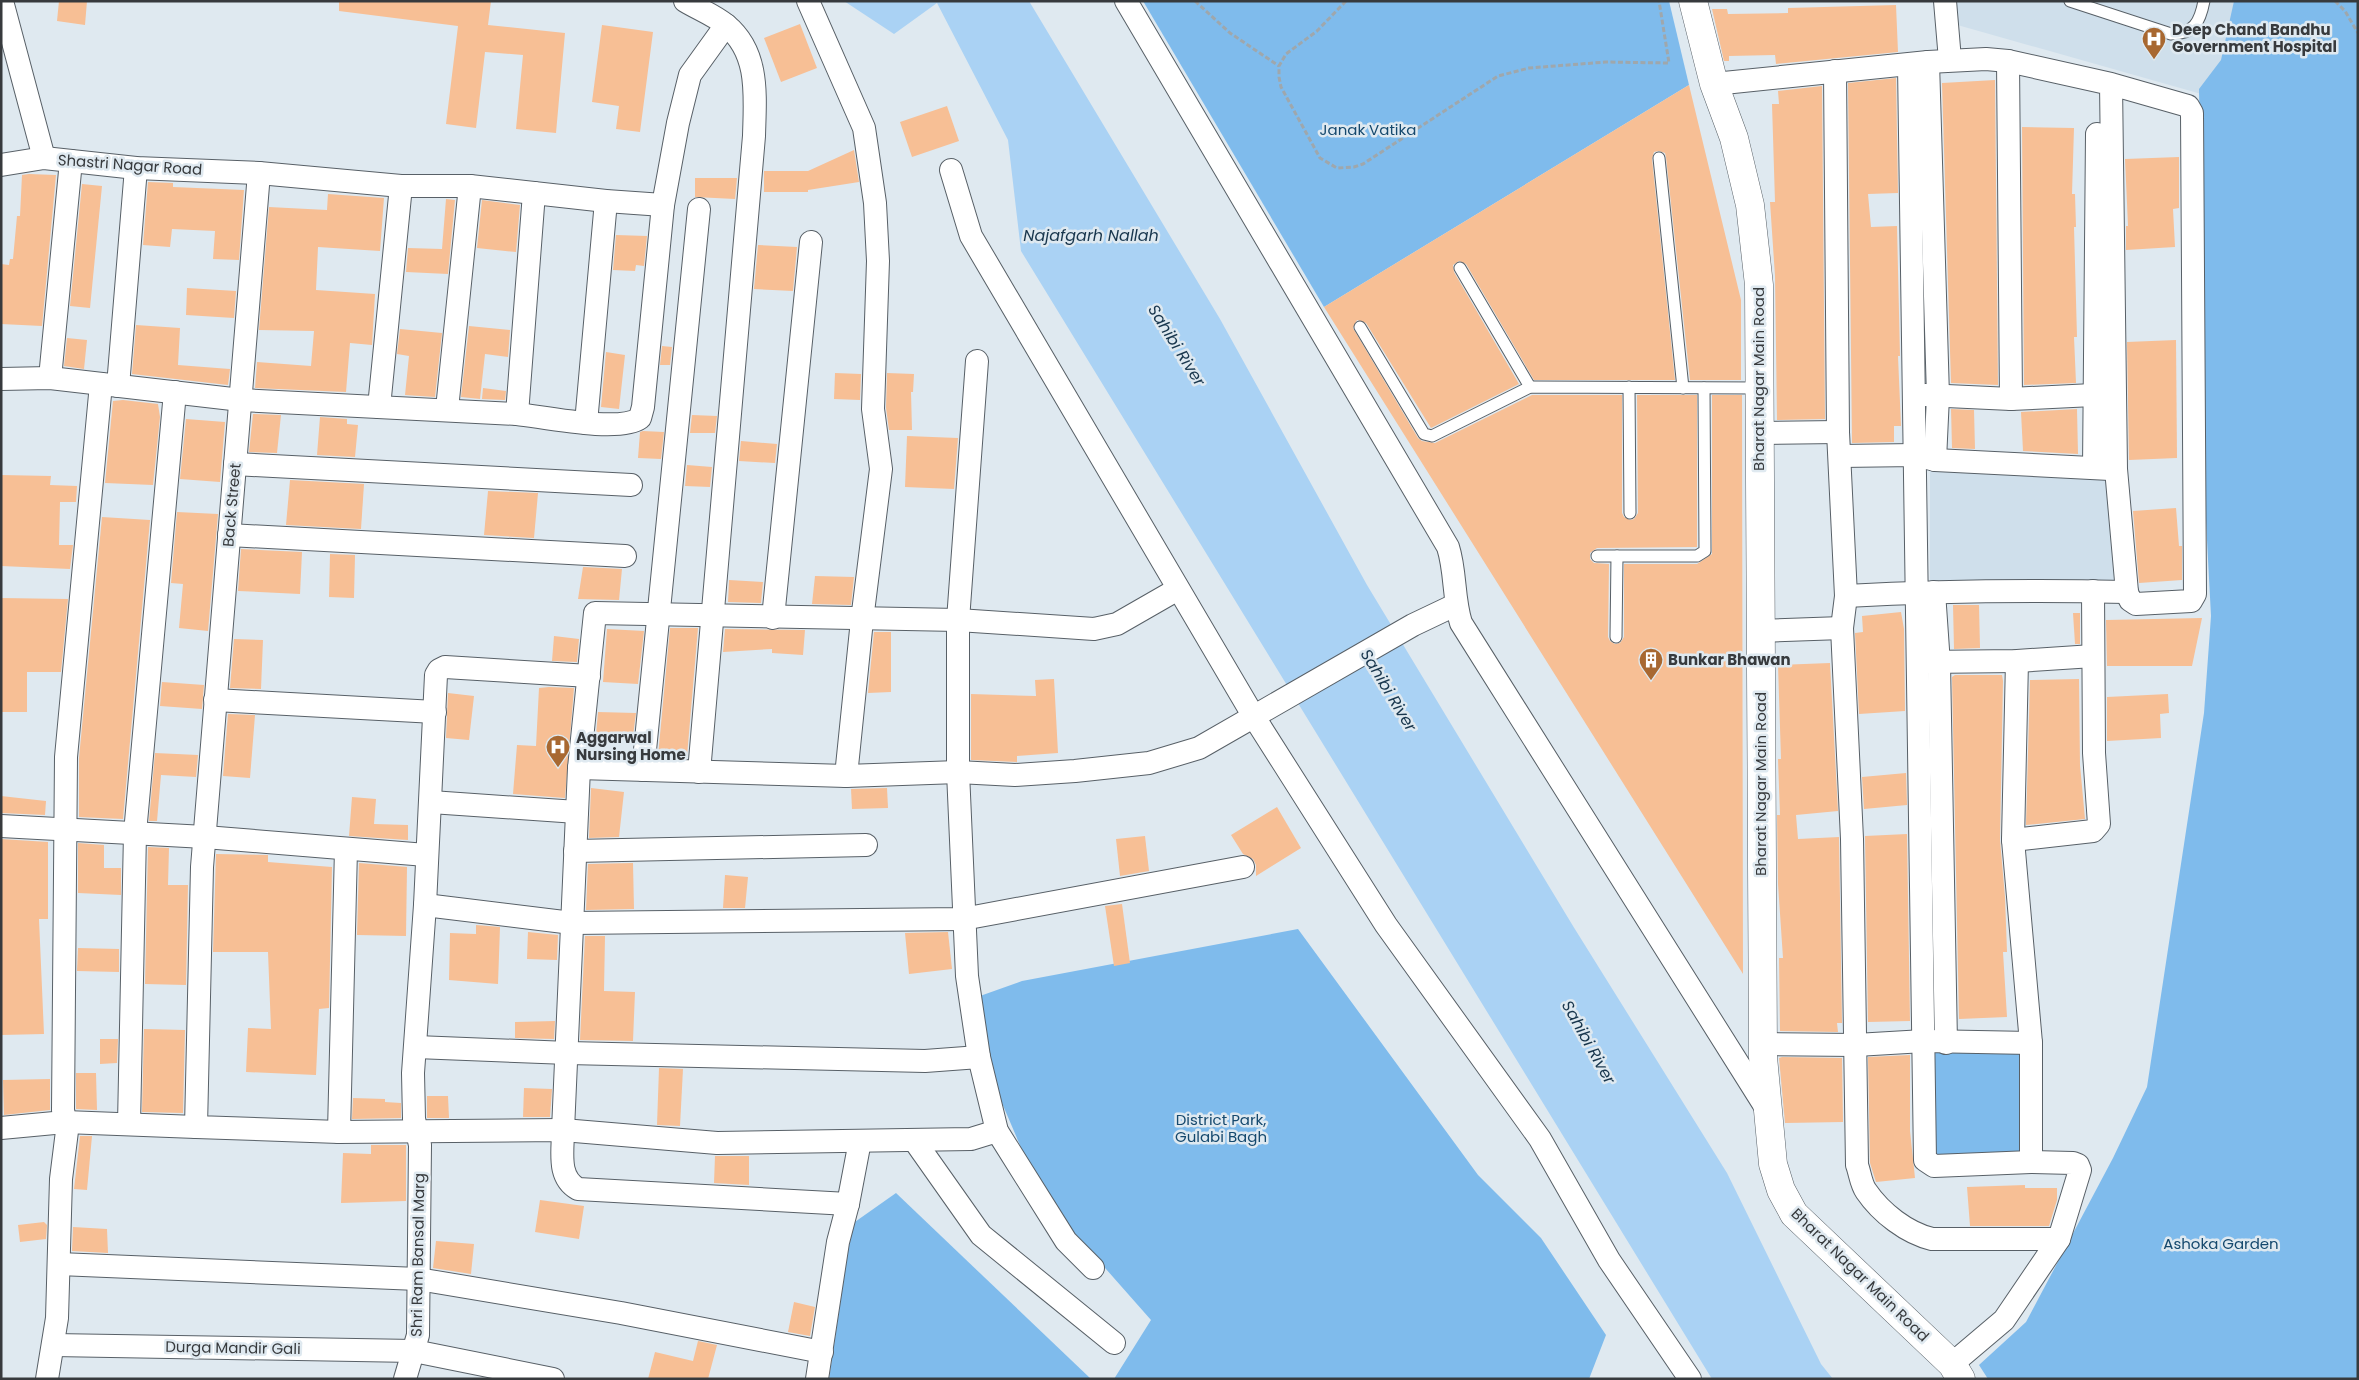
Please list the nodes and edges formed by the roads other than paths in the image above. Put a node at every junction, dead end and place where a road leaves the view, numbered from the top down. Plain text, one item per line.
1 (2, 1) edge
2 (685, 1) edge
3 (808, 1) edge
4 (1126, 1) edge
5 (1693, 1) edge
6 (1945, 1) edge
7 (2070, 1) edge
8 (2204, 1) edge
9 (726, 25) junction
10 (9, 50) edge
11 (2008, 61) junction
12 (1929, 62) junction
13 (1835, 71) junction
14 (2104, 83) junction
15 (1714, 84) junction
16 (44, 158) junction
17 (1659, 158) dead end
18 (71, 161) junction
19 (1, 165) edge
20 (136, 168) junction
21 (951, 170) dead end
22 (259, 174) junction
23 (401, 186) junction
24 (470, 186) junction
25 (534, 193) junction
26 (606, 201) junction
27 (663, 204) junction
28 (699, 209) dead end
29 (811, 242) dead end
30 (1460, 268) dead end
31 (1360, 326) dead end
32 (977, 361) dead end
33 (50, 378) junction
34 (1, 379) edge
35 (109, 385) junction
36 (1530, 387) junction
37 (1629, 387) junction
38 (1683, 388) junction
39 (1704, 388) junction
40 (1759, 388) junction
41 (174, 392) junction
42 (1915, 394) junction
43 (1938, 396) junction
44 (2093, 396) junction
45 (2010, 399) junction
46 (241, 400) junction
47 (380, 407) junction
48 (447, 409) junction
49 (517, 414) junction
50 (586, 423) junction
51 (1838, 432) junction
52 (1760, 433) junction
53 (1840, 456) junction
54 (1925, 457) junction
55 (235, 464) junction
56 (2105, 469) junction
57 (631, 485) dead end
58 (1630, 513) dead end
59 (229, 535) junction
60 (625, 556) dead end
61 (1598, 556) dead end
62 (1617, 556) junction
63 (1178, 589) junction
64 (2093, 591) junction
65 (1926, 592) junction
66 (2126, 592) junction
67 (1846, 596) junction
68 (1455, 605) junction
69 (657, 615) junction
70 (713, 616) junction
71 (773, 618) junction
72 (862, 620) junction
73 (958, 620) junction
74 (1842, 628) junction
75 (1760, 631) junction
76 (1616, 638) dead end
77 (2093, 656) junction
78 (2017, 661) junction
79 (1929, 663) junction
80 (589, 676) junction
81 (215, 700) junction
82 (435, 712) junction
83 (1254, 717) junction
84 (578, 768) junction
85 (643, 770) junction
86 (699, 772) junction
87 (958, 772) junction
88 (846, 776) junction
89 (430, 802) junction
90 (577, 812) junction
91 (1, 826) edge
92 (64, 829) junction
93 (135, 833) junction
94 (205, 837) junction
95 (2013, 840) junction
96 (866, 845) dead end
97 (346, 849) junction
98 (575, 851) junction
99 (426, 855) junction
100 (1243, 867) dead end
101 (425, 905) junction
102 (963, 919) junction
103 (572, 923) junction
104 (1935, 1042) junction
105 (2031, 1043) junction
106 (1763, 1044) junction
107 (1856, 1045) junction
108 (416, 1047) junction
109 (567, 1052) junction
110 (979, 1057) junction
111 (1768, 1112) junction
112 (65, 1122) junction
113 (129, 1124) junction
114 (196, 1127) junction
115 (1, 1128) edge
116 (416, 1130) junction
117 (563, 1130) junction
118 (997, 1131) junction
119 (339, 1132) junction
120 (914, 1140) junction
121 (860, 1141) junction
122 (2031, 1162) junction
123 (848, 1204) junction
124 (2059, 1239) junction
125 (59, 1264) junction
126 (1093, 1268) dead end
127 (418, 1279) junction
128 (1114, 1343) dead end
129 (53, 1345) junction
130 (414, 1351) junction
131 (822, 1352) junction
132 (1957, 1372) edge
133 (47, 1379) edge
134 (405, 1379) edge
135 (553, 1379) edge
136 (817, 1379) edge
137 (1690, 1379) edge

1 - 10 street, Shastri Nagar Road
2 - 9 street
3 - 72 street
4 - 68 street
5 - 15 street, Bharat Nagar Main Road
6 - 12 street
7 - 8 lane
9 - 27 street
9 - 70 street
10 - 16 street, Shastri Nagar Road
11 - 12 street
11 - 14 street
11 - 45 street
12 - 13 street
12 - 42 street
12 - 43 street
13 - 15 street
13 - 51 street
14 - 44 street
14 - 56 street
14 - 66 street
15 - 40 street, Bharat Nagar Main Road
16 - 18 street, Shastri Nagar Road
16 - 19 street
17 - 38 lane
18 - 20 street, Shastri Nagar Road
18 - 33 street
20 - 22 street, Shastri Nagar Road
20 - 35 street
21 - 63 street
22 - 23 street, Shastri Nagar Road
22 - 46 street, Back Street
23 - 24 street, Shastri Nagar Road
23 - 47 street
24 - 25 street, Shastri Nagar Road
24 - 48 street
25 - 26 street, Shastri Nagar Road
25 - 49 street
26 - 27 street, Shastri Nagar Road
26 - 50 street
27 - 50 street
28 - 69 street
29 - 71 street
30 - 36 lane
31 - 36 lane
32 - 73 street
33 - 34 street
33 - 35 street
35 - 41 street
35 - 92 street
36 - 37 lane
37 - 38 lane
37 - 58 lane
38 - 39 lane
39 - 40 lane
39 - 62 lane
40 - 52 street, Bharat Nagar Main Road
41 - 46 street
41 - 93 street
42 - 43 street
42 - 54 street
43 - 45 street
43 - 54 street
44 - 45 street
44 - 56 street
46 - 47 street
46 - 55 street, Back Street
47 - 48 street
48 - 49 street
49 - 50 street
51 - 52 street
51 - 53 street
52 - 75 street, Bharat Nagar Main Road
53 - 54 street
53 - 67 street
54 - 56 street
54 - 65 street
55 - 57 street
55 - 59 street, Back Street
56 - 66 street
59 - 60 street
59 - 81 street, Back Street
61 - 62 lane
62 - 76 lane
63 - 73 street
63 - 83 street
64 - 65 street
64 - 66 street
64 - 77 street
65 - 67 street
65 - 79 street
67 - 74 street
68 - 83 street
68 - 111 street
69 - 70 street
69 - 80 street
69 - 85 street
70 - 71 street
70 - 86 street
71 - 72 street
72 - 73 street
72 - 88 street
73 - 87 street
74 - 75 street
74 - 107 street
75 - 106 street, Bharat Nagar Main Road
77 - 78 street
77 - 95 street
78 - 79 street
78 - 95 street
79 - 104 street
80 - 82 street, Shri Ram Bansal Marg
80 - 84 street
81 - 82 street
81 - 94 street, Back Street
82 - 89 street, Shri Ram Bansal Marg
83 - 87 street
83 - 137 street
84 - 85 street
84 - 90 street
85 - 86 street
86 - 88 street
87 - 88 street
87 - 102 street
89 - 90 street
89 - 99 street, Shri Ram Bansal Marg
90 - 98 street
91 - 92 street
92 - 93 street
92 - 112 street
93 - 94 street
93 - 113 street
94 - 97 street
94 - 114 street, Back Street
95 - 105 street
96 - 98 street
97 - 99 street
97 - 119 street
98 - 103 street
99 - 101 street, Shri Ram Bansal Marg
100 - 102 street
101 - 103 street
101 - 108 street, Shri Ram Bansal Marg
102 - 103 street
102 - 110 street
103 - 109 street
104 - 105 street
104 - 107 street
104 - 122 street
105 - 122 street
106 - 107 street
106 - 111 street, Bharat Nagar Main Road
107 - 124 street
108 - 109 street
108 - 116 street, Shri Ram Bansal Marg
109 - 110 street
109 - 117 street
110 - 118 street
111 - 132 street, Bharat Nagar Main Road
112 - 113 street
112 - 115 street
112 - 125 street
113 - 114 street
114 - 119 street
116 - 117 street
116 - 119 street
116 - 127 street, Shri Ram Bansal Marg
117 - 121 street
117 - 123 street
118 - 120 street
118 - 126 street
120 - 121 street
120 - 128 street
121 - 123 street
122 - 124 street
123 - 131 street
124 - 132 street
125 - 127 street
125 - 129 street
127 - 130 street, Shri Ram Bansal Marg
127 - 131 street
129 - 130 street, Durga Mandir Gali
129 - 133 street
130 - 134 street, Shri Ram Bansal Marg
130 - 135 street, Durga Mandir Gali
131 - 136 street

